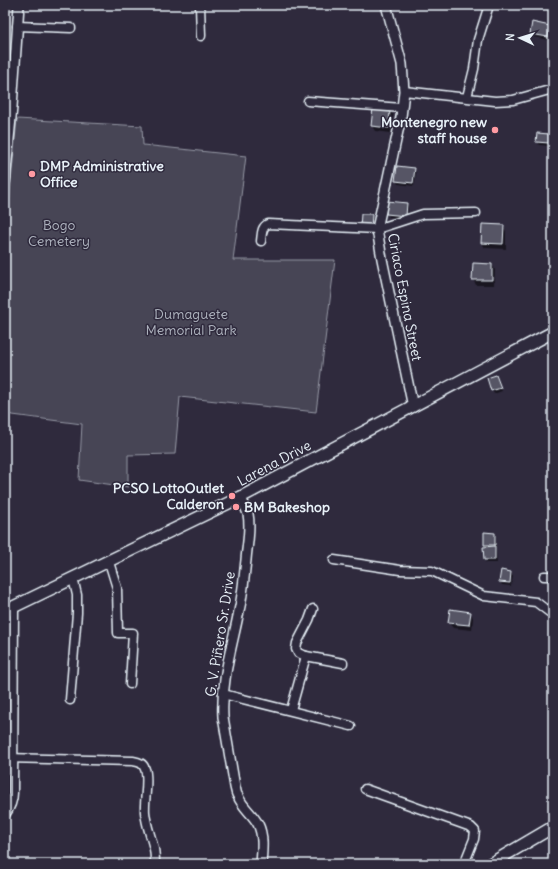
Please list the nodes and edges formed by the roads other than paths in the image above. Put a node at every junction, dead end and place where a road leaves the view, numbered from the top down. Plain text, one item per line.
1 (18, 5) edge
2 (200, 5) edge
3 (386, 5) edge
4 (489, 5) edge
5 (17, 26) junction
6 (71, 28) dead end
7 (202, 36) dead end
8 (553, 89) edge
9 (404, 91) junction
10 (467, 97) junction
11 (308, 101) dead end
12 (8, 106) edge
13 (402, 108) junction
14 (5, 181) edge
15 (476, 212) dead end
16 (377, 229) junction
17 (261, 241) dead end
18 (553, 332) edge
19 (413, 407) junction
20 (241, 497) junction
21 (334, 560) dead end
22 (109, 562) junction
23 (544, 576) dead end
24 (553, 576) edge
25 (73, 578) junction
26 (10, 609) edge
27 (313, 609) dead end
28 (553, 615) edge
29 (306, 656) junction
30 (343, 662) dead end
31 (130, 684) dead end
32 (223, 694) junction
33 (70, 700) dead end
34 (291, 710) junction
35 (351, 726) dead end
36 (14, 757) junction
37 (5, 758) edge
38 (365, 789) dead end
39 (5, 815) edge
40 (553, 827) edge
41 (155, 864) edge
42 (261, 864) edge
43 (464, 864) edge
44 (490, 864) edge

1 - 5 street
2 - 7 street
3 - 9 street, Ciriaco Espina Street
4 - 10 street
5 - 6 street
5 - 12 street
8 - 10 street
9 - 10 street
9 - 13 street, Ciriaco Espina Street
11 - 13 street
12 - 14 street
13 - 16 street, Ciriaco Espina Street
15 - 16 street
16 - 17 street
16 - 19 street, Ciriaco Espina Street
18 - 19 main road, Larena Drive
19 - 20 main road, Larena Drive
20 - 22 main road, Larena Drive
20 - 32 street, G. V. Piñero Sr. Drive
21 - 28 street
22 - 25 main road, Larena Drive
22 - 31 street
23 - 24 street
25 - 26 main road, Larena Drive
25 - 33 street
26 - 36 street
27 - 29 street
29 - 30 street
29 - 34 street
32 - 34 street
32 - 42 street, G. V. Piñero Sr. Drive
34 - 35 street
36 - 37 street
36 - 39 street
36 - 41 street
38 - 43 street
40 - 44 main road

